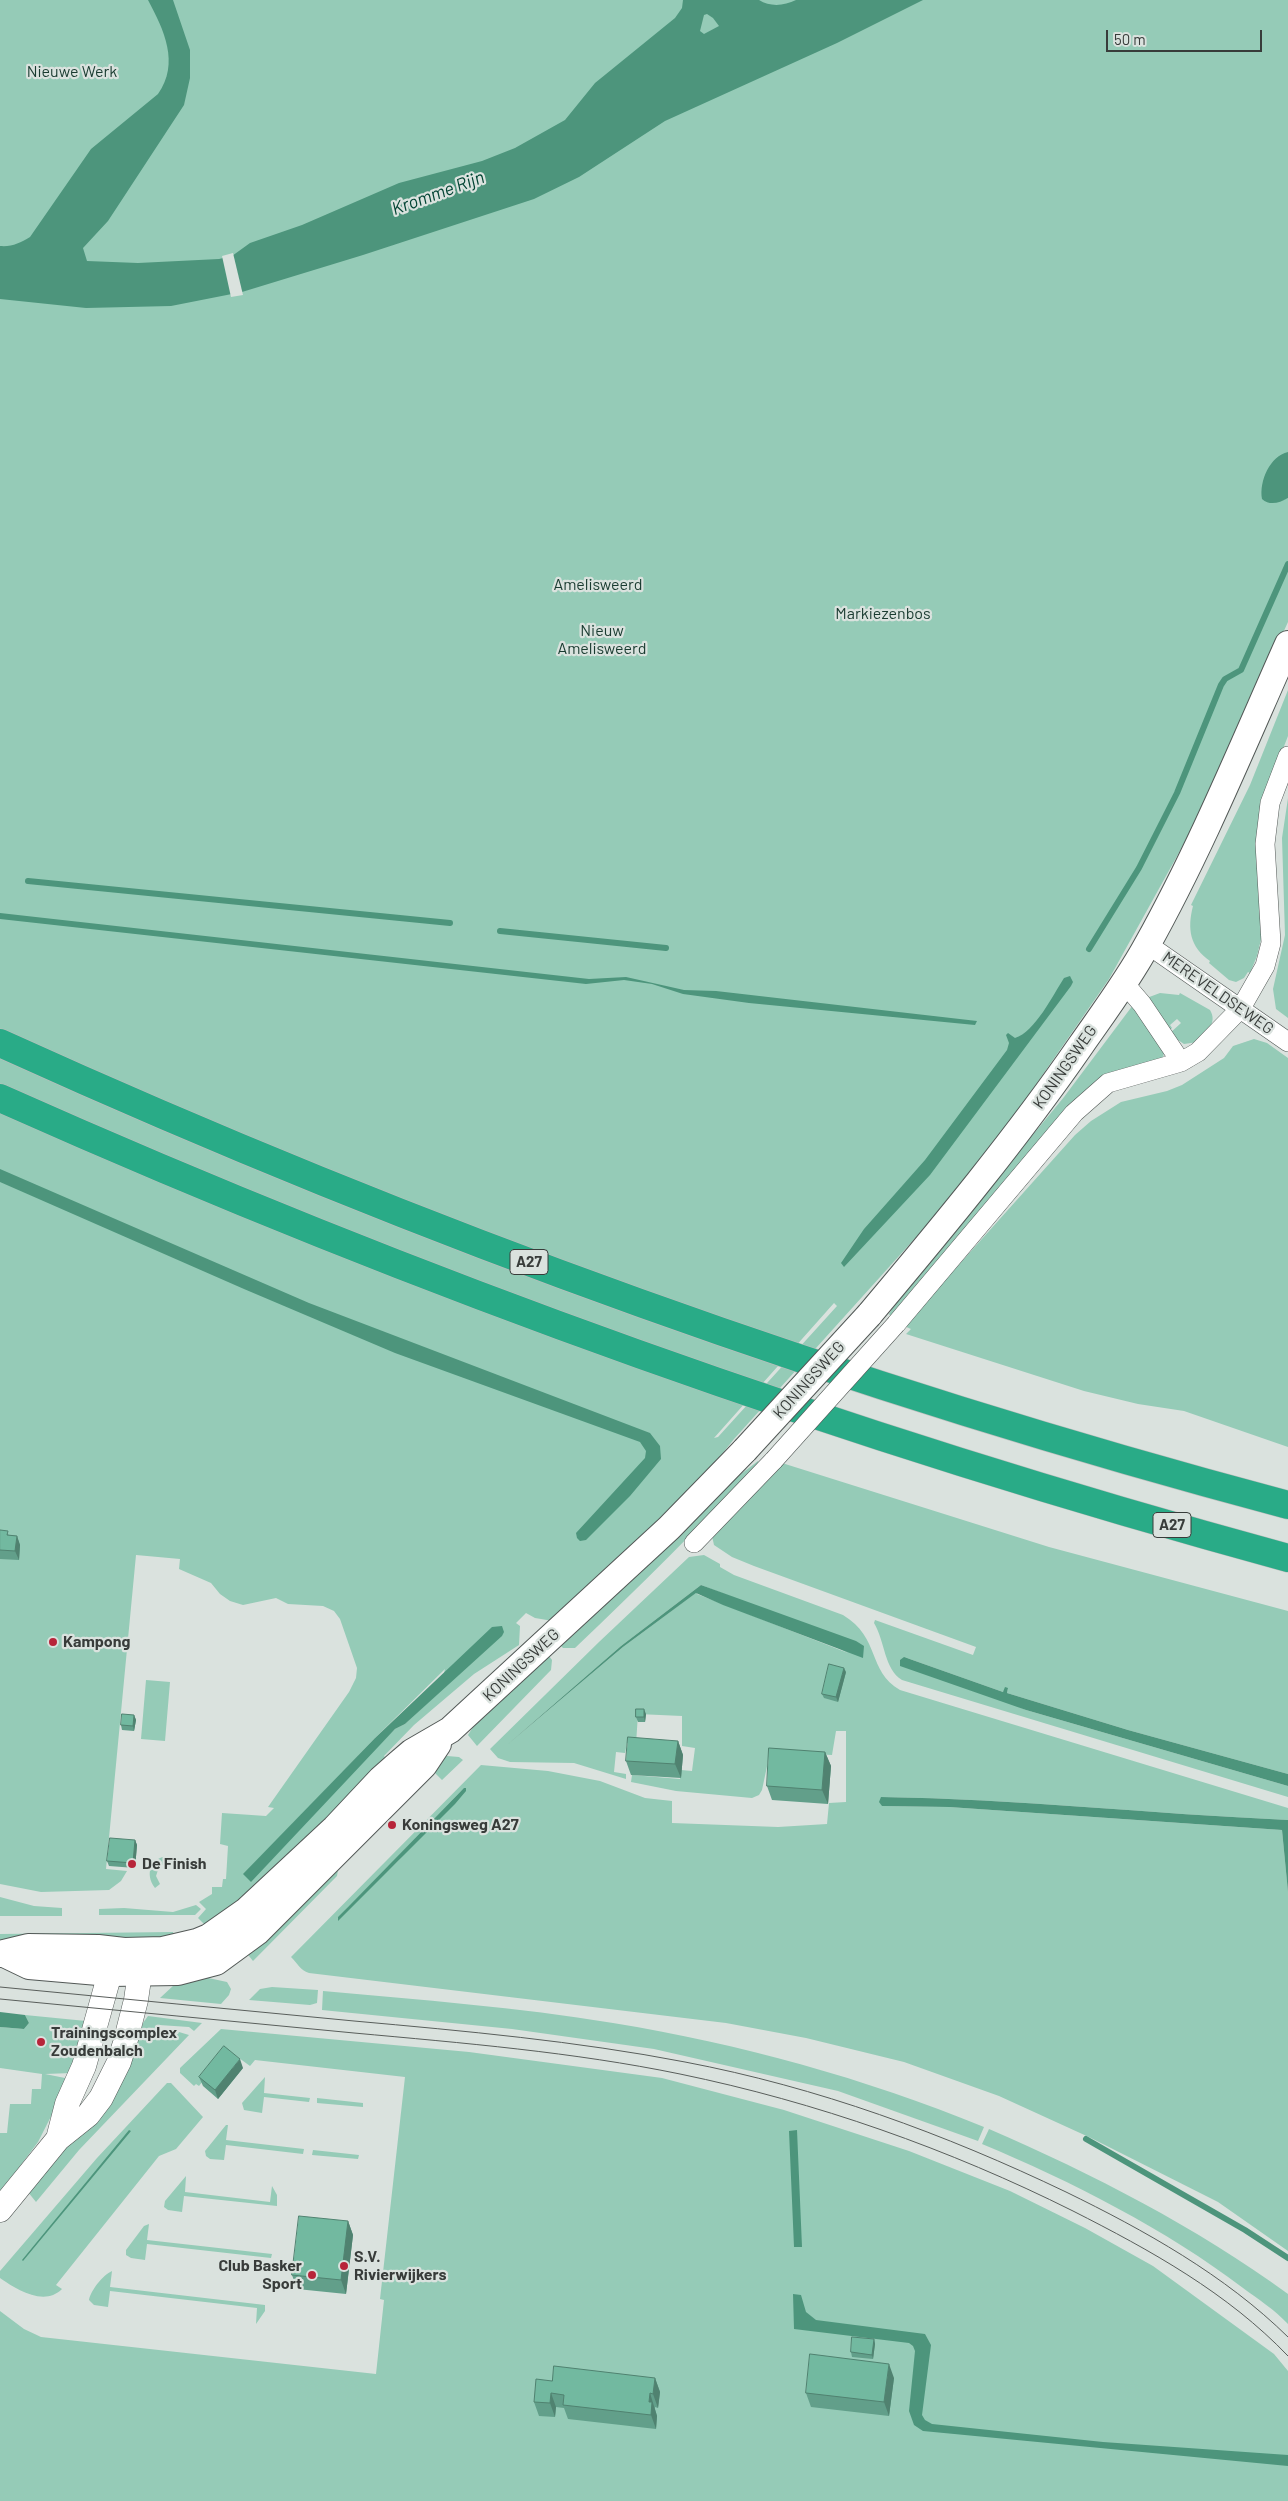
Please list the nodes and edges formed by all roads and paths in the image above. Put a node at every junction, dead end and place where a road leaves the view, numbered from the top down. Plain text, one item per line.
1 (1288, 644) edge
2 (1288, 756) edge
3 (1148, 944) junction
4 (1124, 983) junction
5 (1241, 1008) junction
6 (1288, 1042) edge
7 (0, 1043) edge
8 (1181, 1062) junction
9 (0, 1098) edge
10 (1288, 1505) edge
11 (694, 1543) dead end
12 (1288, 1558) edge
13 (249, 1924) junction
14 (2, 1954) edge
15 (117, 1962) junction
16 (140, 1972) junction
17 (58, 2138) junction
18 (0, 2210) edge

1 - 3 main road, KONINGSWEG
2 - 5 street, KONINGSWEG
3 - 4 main road, KONINGSWEG
3 - 5 street, MEREVELDSEWEG
4 - 8 street
4 - 13 main road, KONINGSWEG, bridge
5 - 6 street, MEREVELDSEWEG
5 - 8 street, KONINGSWEG
7 - 10 highway, A27
8 - 11 street, KONINGSWEG, bridge
9 - 12 highway, A27
13 - 15 main road, KONINGSWEG
13 - 16 main road, KONINGSWEG
14 - 15 main road
15 - 16 main road, KONINGSWEG
15 - 17 street
16 - 17 street
17 - 18 street

